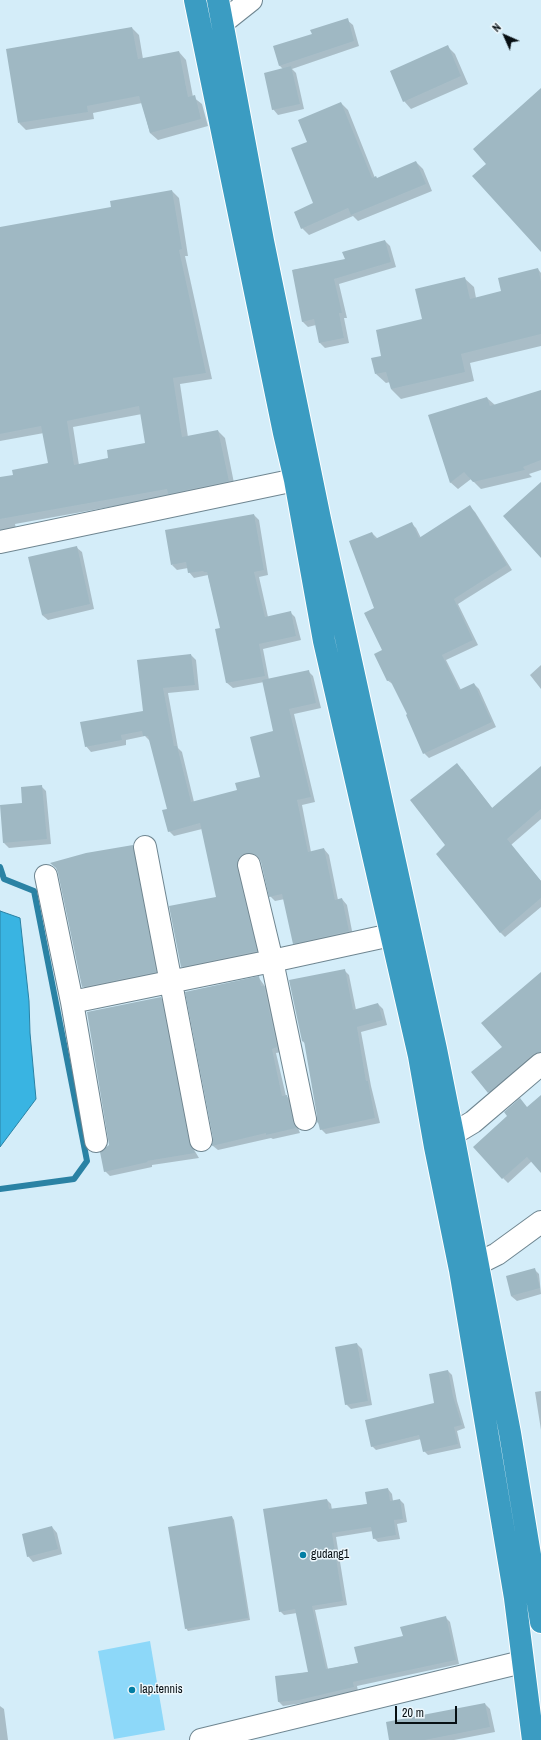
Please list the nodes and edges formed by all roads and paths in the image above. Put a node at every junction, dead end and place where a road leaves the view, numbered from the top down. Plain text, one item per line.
1 (195, 0) edge
2 (218, 0) edge
3 (251, 0) edge
4 (222, 23) junction
5 (295, 480) junction
6 (0, 542) edge
7 (145, 847) dead end
8 (249, 865) dead end
9 (46, 876) dead end
10 (391, 935) junction
11 (272, 961) junction
12 (171, 981) junction
13 (72, 1002) junction
14 (541, 1064) edge
15 (305, 1119) dead end
16 (453, 1134) junction
17 (201, 1140) dead end
18 (96, 1141) dead end
19 (541, 1222) edge
20 (477, 1264) junction
21 (541, 1622) edge
22 (522, 1662) junction
23 (200, 1740) edge
24 (533, 1740) edge

1 - 5 highway
2 - 4 highway
3 - 4 street
4 - 16 highway
5 - 6 street
5 - 10 highway
7 - 12 street
8 - 11 street
9 - 13 street
10 - 11 street
10 - 22 highway
11 - 12 street
11 - 15 street
12 - 13 street
12 - 17 street
13 - 18 street
14 - 16 street
16 - 20 highway
19 - 20 street
20 - 21 highway
22 - 23 street
22 - 24 highway

